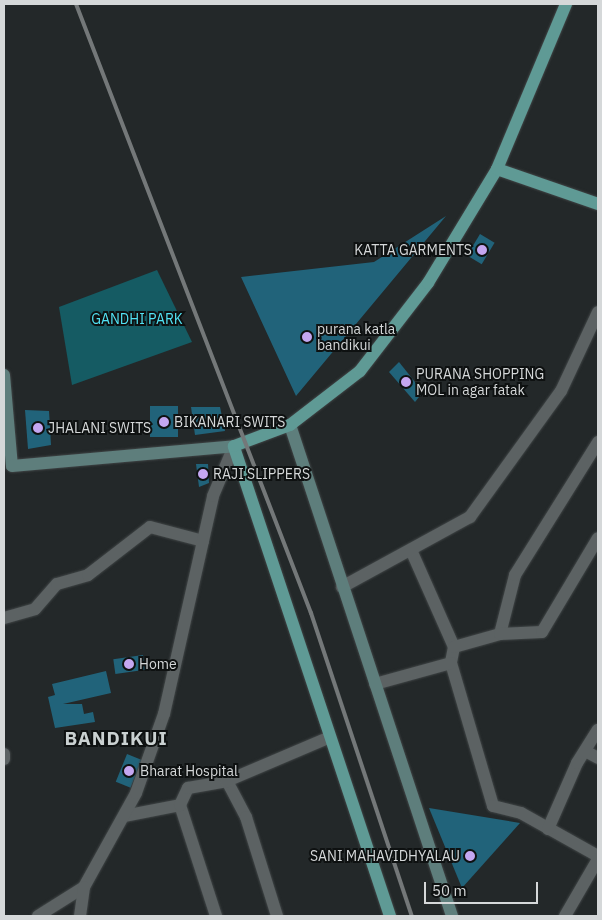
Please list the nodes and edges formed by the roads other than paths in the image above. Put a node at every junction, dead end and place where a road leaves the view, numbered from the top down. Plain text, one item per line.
1 (566, 4) edge
2 (497, 169) junction
3 (598, 204) edge
4 (598, 312) edge
5 (4, 375) edge
6 (290, 426) junction
7 (598, 442) edge
8 (234, 446) junction
9 (8, 466) edge
10 (598, 538) edge
11 (203, 541) junction
12 (411, 550) junction
13 (342, 587) junction
14 (4, 618) edge
15 (500, 634) junction
16 (454, 647) junction
17 (451, 663) junction
18 (375, 684) junction
19 (598, 730) edge
20 (328, 738) junction
21 (585, 751) junction
22 (4, 754) edge
23 (598, 758) edge
24 (4, 759) edge
25 (227, 781) junction
26 (180, 805) junction
27 (124, 816) junction
28 (548, 829) junction
29 (598, 858) edge
30 (84, 888) junction
31 (38, 916) edge
32 (80, 916) edge
33 (216, 916) edge
34 (277, 916) edge
35 (390, 916) edge
36 (452, 916) edge
37 (565, 916) edge

1 - 2 main road
2 - 3 main road
2 - 6 main road
4 - 12 street
5 - 9 street
6 - 8 main road
6 - 13 street
7 - 15 street
8 - 9 street
8 - 11 street
8 - 20 main road
10 - 15 street
11 - 14 street
11 - 27 street
12 - 13 street
12 - 16 street
13 - 18 street
15 - 16 street
16 - 17 street
17 - 18 street
17 - 28 street
18 - 36 street
19 - 21 street
20 - 25 street
20 - 35 main road
21 - 23 street
21 - 28 street
22 - 24 street
25 - 26 street
25 - 34 street
26 - 27 street
26 - 33 street
27 - 30 street
28 - 29 street
29 - 37 street
30 - 31 street
30 - 32 street

